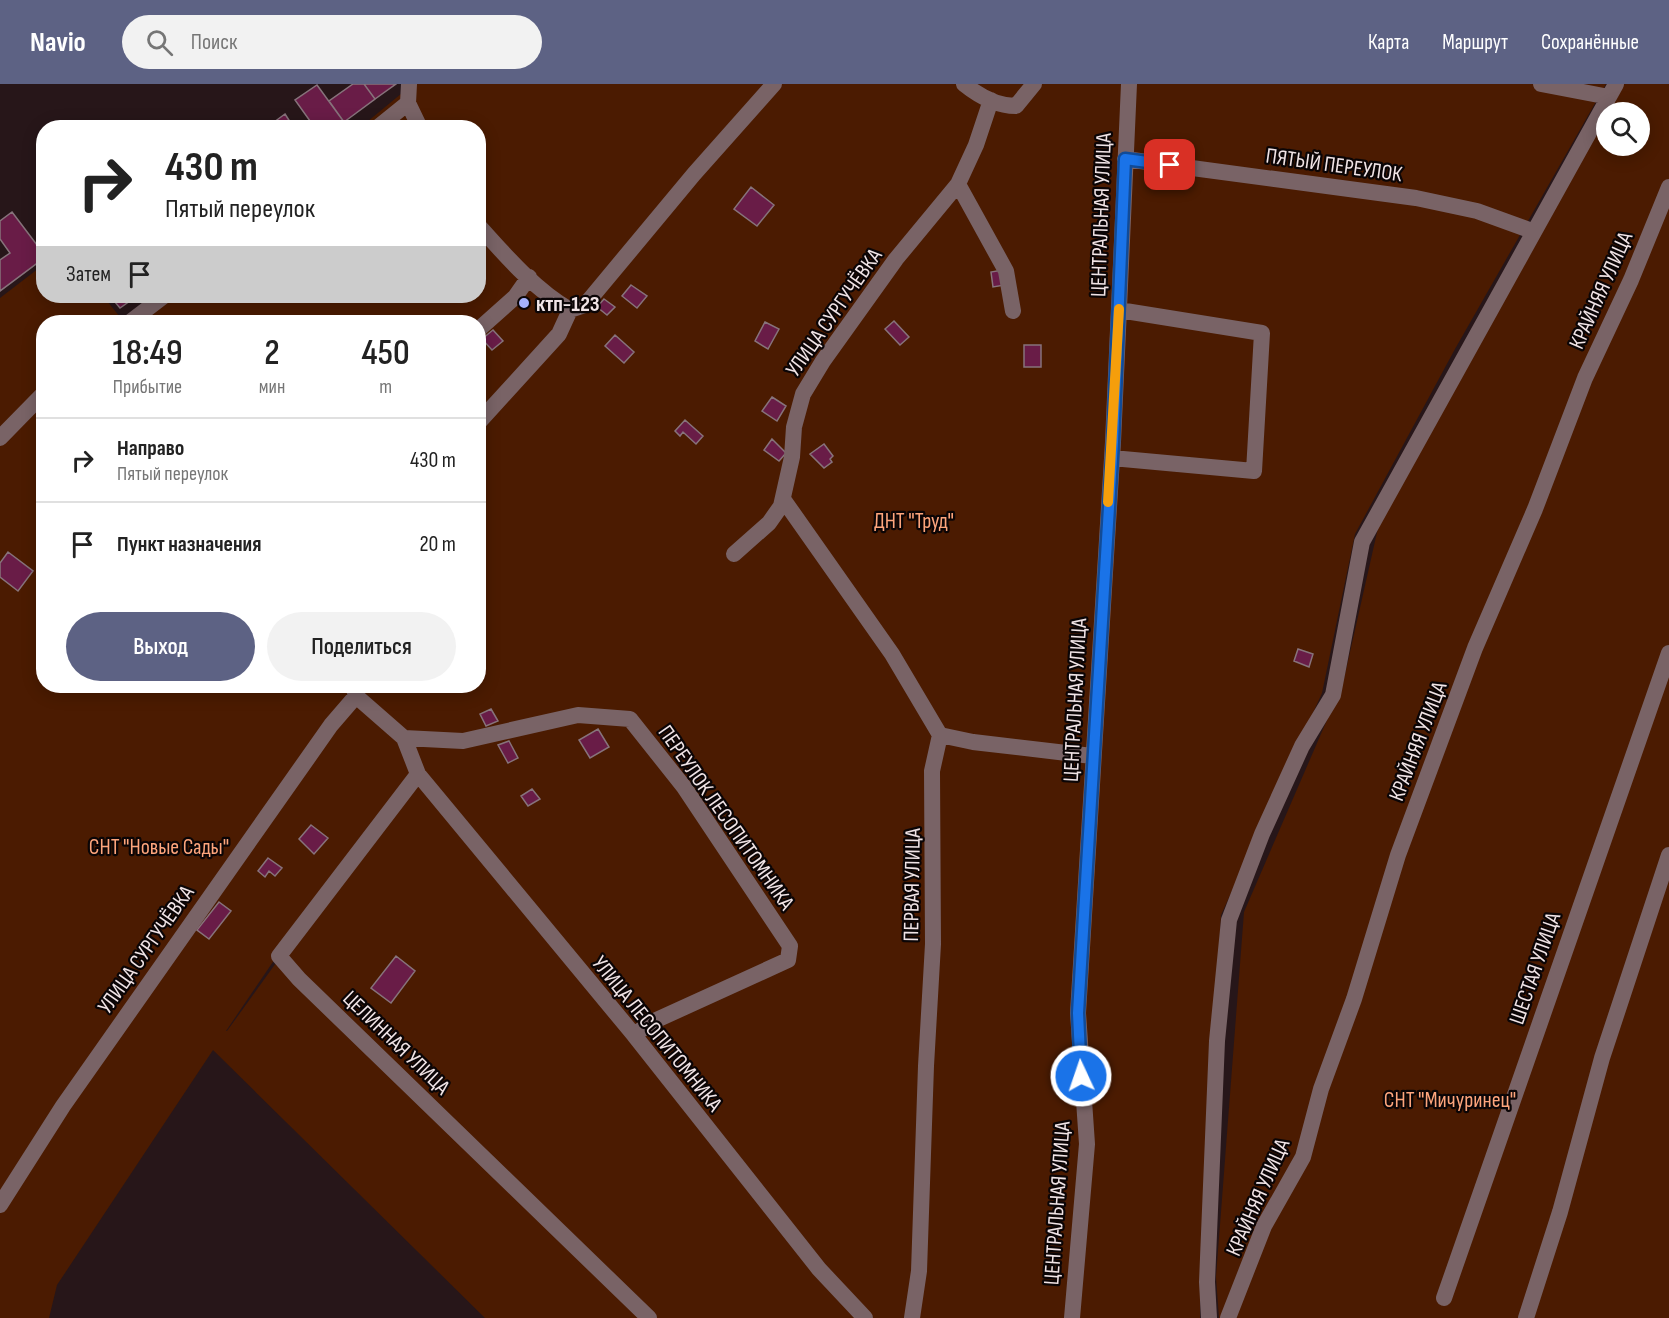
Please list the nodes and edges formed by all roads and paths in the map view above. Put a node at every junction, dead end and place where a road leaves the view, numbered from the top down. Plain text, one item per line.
1 (408, 84) edge
2 (774, 84) edge
3 (963, 84) edge
4 (1034, 84) edge
5 (1129, 84) edge
6 (1540, 84) edge
7 (1612, 90) edge
8 (991, 100) junction
9 (408, 103) junction
10 (386, 120) edge
11 (416, 120) edge
12 (1125, 159) junction
13 (958, 184) junction
14 (1669, 187) edge
15 (1532, 231) junction
16 (486, 233) edge
17 (529, 277) junction
18 (155, 303) edge
19 (570, 310) junction
20 (1119, 310) junction
21 (1013, 311) dead end
22 (139, 315) edge
23 (486, 323) edge
24 (36, 401) edge
25 (486, 414) edge
26 (0, 438) edge
27 (1112, 458) junction
28 (783, 499) junction
29 (734, 554) dead end
30 (1669, 653) edge
31 (354, 693) edge
32 (357, 693) edge
33 (940, 735) junction
34 (404, 738) junction
35 (1092, 756) junction
36 (418, 774) junction
37 (1669, 855) edge
38 (1666, 879) edge
39 (634, 1035) junction
40 (0, 1205) edge
41 (1444, 1298) dead end
42 (649, 1318) edge
43 (865, 1318) edge
44 (912, 1318) edge
45 (1072, 1318) edge
46 (1209, 1318) edge
47 (1228, 1318) edge
48 (1527, 1318) edge

1 - 9 street
2 - 19 street
3 - 8 street
4 - 8 street
5 - 12 street, ЦЕНТРАЛЬНАЯ УЛИЦА
6 - 7 street
7 - 15 street
8 - 13 street, УЛИЦА СУРГУЧЁВКА
9 - 10 street
9 - 11 street
12 - 15 street, ПЯТЫЙ ПЕРЕУЛОК
12 - 20 street, ЦЕНТРАЛЬНАЯ УЛИЦА
13 - 21 street
13 - 28 street, УЛИЦА СУРГУЧЁВКА
14 - 47 street, КРАЙНЯЯ УЛИЦА
15 - 46 street
16 - 17 street
17 - 19 street
17 - 23 street
18 - 22 street
19 - 25 street
20 - 27 street, ЦЕНТРАЛЬНАЯ УЛИЦА
20 - 27 street
24 - 26 street
27 - 35 street, ЦЕНТРАЛЬНАЯ УЛИЦА
28 - 29 street, УЛИЦА СУРГУЧЁВКА
28 - 33 street
30 - 41 street, ШЕСТАЯ УЛИЦА
31 - 40 street, УЛИЦА СУРГУЧЁВКА
32 - 34 street
33 - 35 street
33 - 44 street, ПЕРВАЯ УЛИЦА
34 - 36 street
34 - 39 street, ПЕРЕУЛОК ЛЕСОПИТОМНИКА
35 - 45 street, ЦЕНТРАЛЬНАЯ УЛИЦА
36 - 39 street, УЛИЦА ЛЕСОПИТОМНИКА
36 - 42 street, ЦЕЛИННАЯ УЛИЦА
37 - 38 street
38 - 48 street
39 - 43 street, УЛИЦА ЛЕСОПИТОМНИКА

